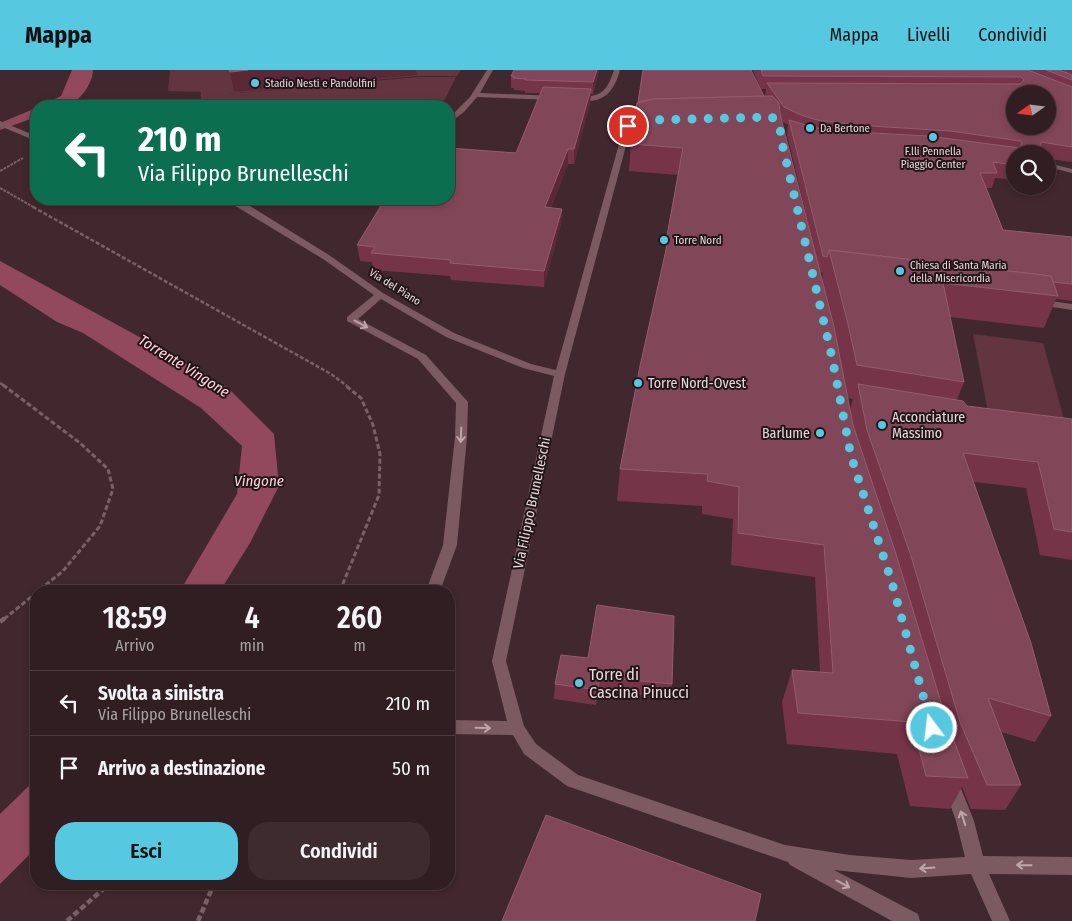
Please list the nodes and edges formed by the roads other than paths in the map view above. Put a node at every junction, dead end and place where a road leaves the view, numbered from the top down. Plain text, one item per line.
1 (490, 70) edge
2 (617, 70) edge
3 (475, 95) junction
4 (455, 117) edge
5 (661, 120) edge
6 (0, 123) edge
7 (30, 136) edge
8 (1056, 167) edge
9 (1072, 171) edge
10 (242, 205) edge
11 (380, 295) junction
12 (1024, 300) edge
13 (1072, 307) edge
14 (560, 374) junction
15 (435, 585) edge
16 (455, 727) edge
17 (517, 728) junction
18 (943, 762) edge
19 (785, 853) junction
20 (976, 865) junction
21 (1072, 866) edge
22 (911, 921) edge
23 (1001, 921) edge

1 - 3 street
2 - 3 street
3 - 4 street
5 - 14 street, Via Filippo Brunelleschi
6 - 7 street
8 - 9 street
10 - 11 street, Via del Piano
11 - 14 street, Via del Piano
11 -> 15 street
12 - 13 street
14 - 17 street, Via Filippo Brunelleschi
16 -> 17 street
17 - 19 street, Via Filippo Brunelleschi
20 -> 18 street
20 -> 19 street, Via Filippo Brunelleschi
19 -> 22 street, Via Filippo Brunelleschi
21 -> 20 street, Via Filippo Brunelleschi
20 - 23 street

